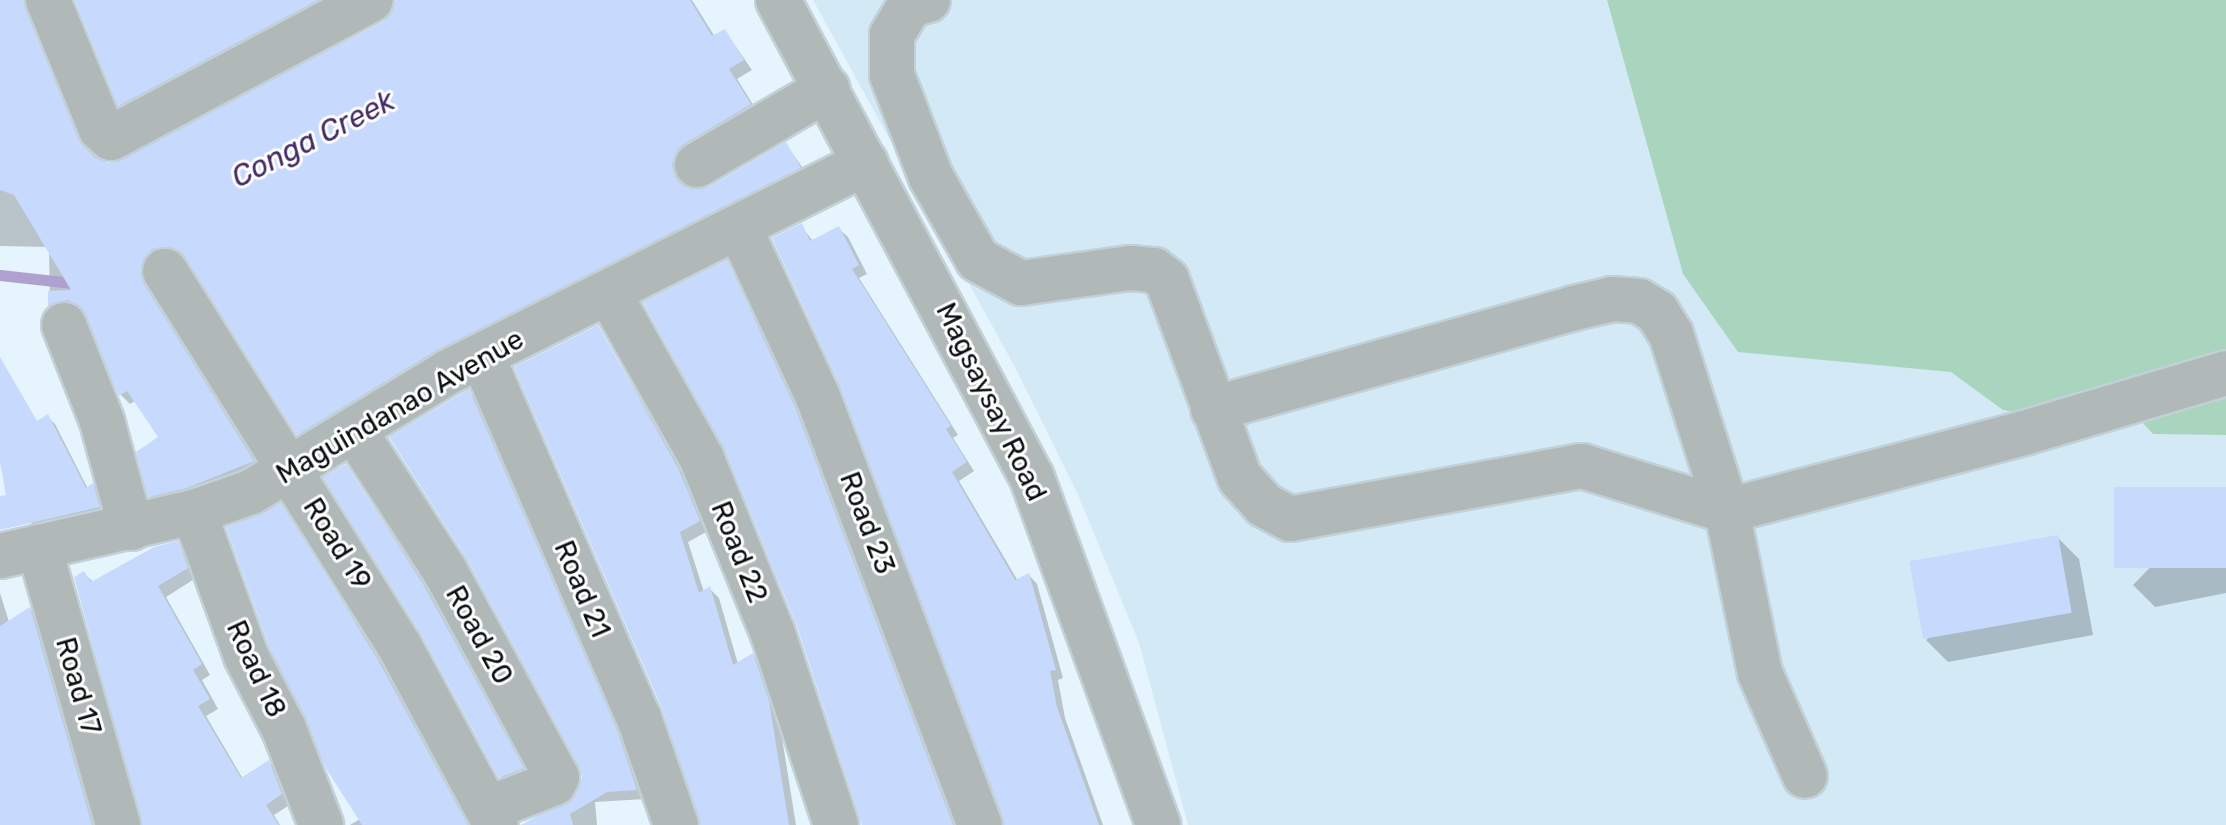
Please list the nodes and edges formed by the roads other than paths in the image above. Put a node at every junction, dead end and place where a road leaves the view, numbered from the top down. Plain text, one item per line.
1 (48, 0) edge
2 (371, 0) edge
3 (778, 0) edge
4 (928, 0) edge
5 (827, 89) junction
6 (866, 163) junction
7 (697, 165) dead end
8 (739, 227) junction
9 (165, 271) dead end
10 (609, 293) junction
11 (64, 325) dead end
12 (482, 356) junction
13 (2226, 373) edge
14 (1213, 409) junction
15 (354, 430) junction
16 (292, 471) junction
17 (1727, 511) junction
18 (194, 512) junction
19 (131, 528) junction
20 (19, 552) edge
21 (1805, 776) dead end
22 (492, 817) edge
23 (118, 825) edge
24 (321, 825) edge
25 (676, 825) edge
26 (836, 825) edge
27 (980, 825) edge
28 (1158, 825) edge

1 - 2 street
3 - 5 street, Magsaysay Road
4 - 14 street
5 - 6 street, Magsaysay Road
5 - 7 street
6 - 8 street, Maguindanao Avenue
6 - 28 street, Magsaysay Road
8 - 10 street, Maguindanao Avenue
8 - 27 street, Road 23
9 - 16 street, Road 19
10 - 12 street, Maguindanao Avenue
10 - 26 street, Road 22
11 - 19 street
12 - 15 street, Maguindanao Avenue
12 - 25 street, Road 21
13 - 17 street
14 - 17 street
14 - 17 street
15 - 16 street, Maguindanao Avenue
15 - 22 street, Road 20
16 - 18 street, Maguindanao Avenue
16 - 22 street, Road 19
17 - 21 street
18 - 19 street, Maguindanao Avenue
18 - 24 street, Road 18
19 - 20 street, Maguindanao Avenue
20 - 23 street, Road 17

